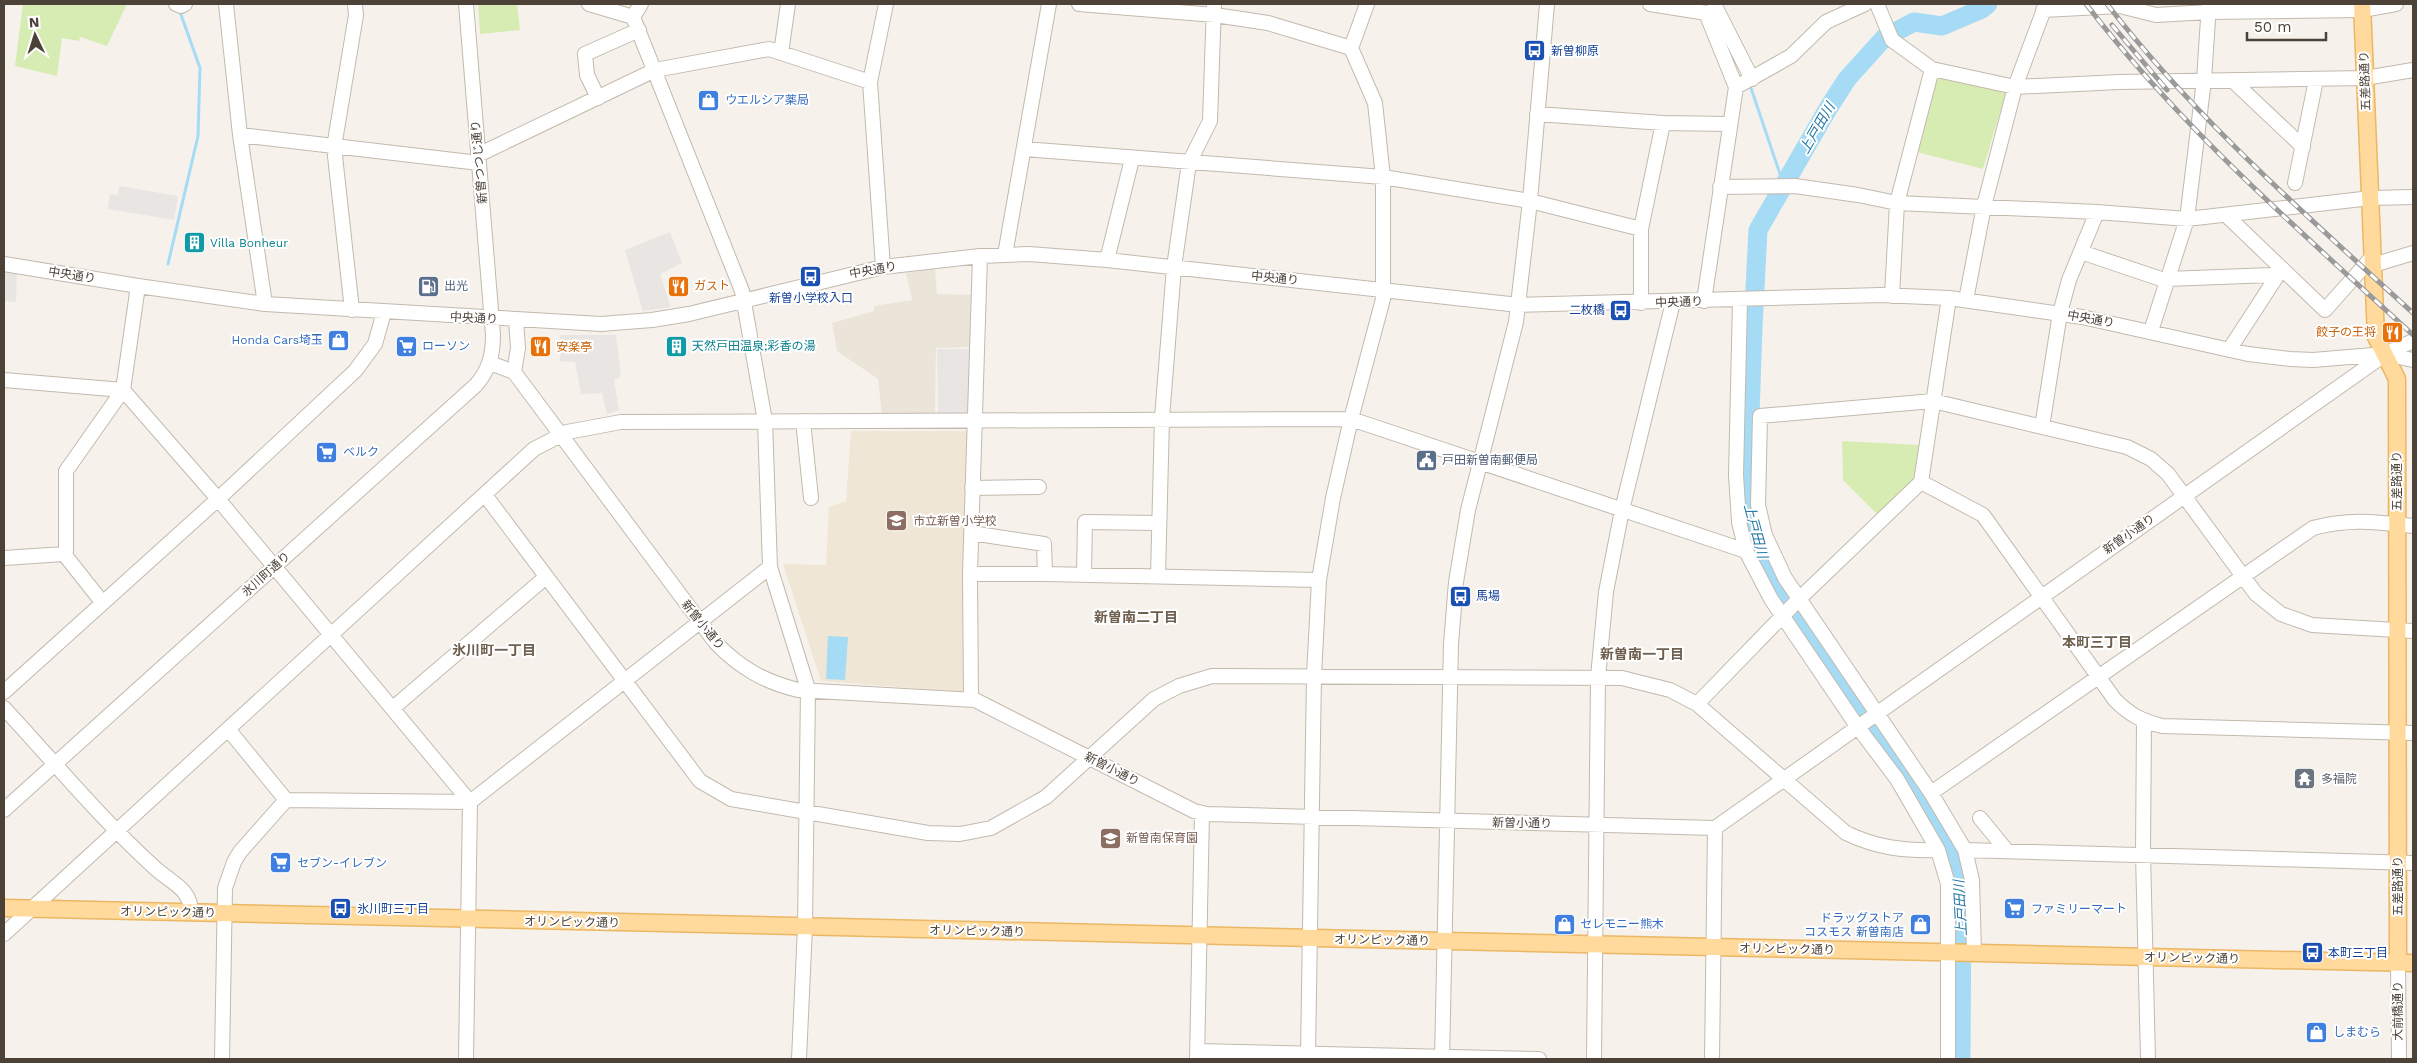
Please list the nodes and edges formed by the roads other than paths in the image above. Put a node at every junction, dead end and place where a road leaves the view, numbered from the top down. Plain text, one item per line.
1 (176, 4) edge
2 (185, 4) edge
3 (226, 4) edge
4 (355, 4) edge
5 (466, 4) edge
6 (589, 4) edge
7 (641, 4) edge
8 (788, 4) edge
9 (886, 4) edge
10 (1049, 4) edge
11 (1079, 4) edge
12 (1367, 4) edge
13 (1547, 4) edge
14 (1650, 4) edge
15 (1865, 4) edge
16 (1877, 4) edge
17 (2396, 4) edge
18 (2044, 7) edge
19 (2362, 7) edge
20 (2209, 8) edge
21 (1214, 9) edge
22 (1713, 10) edge
23 (636, 23) junction
24 (1351, 48) junction
25 (781, 53) junction
26 (1932, 69) junction
27 (655, 70) junction
28 (2413, 70) edge
29 (2365, 78) junction
30 (1752, 79) junction
31 (2204, 80) junction
32 (2232, 80) junction
33 (2316, 80) junction
34 (870, 82) junction
35 (1736, 87) junction
36 (2015, 87) junction
37 (598, 98) junction
38 (1538, 114) junction
39 (1663, 123) junction
40 (1730, 124) junction
41 (240, 135) junction
42 (334, 147) junction
43 (2302, 147) junction
44 (1024, 150) junction
45 (479, 159) junction
46 (1132, 159) junction
47 (1189, 163) junction
48 (1383, 177) junction
49 (2296, 183) dead end
50 (1720, 186) junction
51 (2413, 197) edge
52 (2370, 198) junction
53 (1530, 201) junction
54 (1897, 203) junction
55 (1984, 206) junction
56 (2097, 212) junction
57 (2226, 215) junction
58 (2187, 219) junction
59 (1641, 229) junction
60 (2081, 252) junction
61 (2413, 253) edge
62 (1005, 255) junction
63 (980, 256) junction
64 (1107, 260) junction
65 (2373, 261) junction
66 (4, 264) edge
67 (883, 267) junction
68 (1174, 267) junction
69 (2281, 270) junction
70 (2167, 280) junction
71 (138, 286) junction
72 (1382, 290) junction
73 (1892, 296) junction
74 (1949, 298) junction
75 (744, 300) junction
76 (1744, 300) junction
77 (1966, 300) junction
78 (1704, 301) junction
79 (1673, 302) junction
80 (1641, 303) junction
81 (265, 304) junction
82 (1518, 305) junction
83 (352, 310) junction
84 (384, 312) junction
85 (2060, 313) junction
86 (492, 319) junction
87 (516, 320) junction
88 (2150, 332) junction
89 (2413, 340) edge
90 (2229, 350) junction
91 (2385, 354) junction
92 (2413, 360) edge
93 (490, 363) junction
94 (514, 372) junction
95 (4, 380) edge
96 (123, 390) junction
97 (1933, 402) junction
98 (1162, 418) junction
99 (1351, 419) junction
100 (765, 421) junction
101 (803, 421) junction
102 (974, 422) junction
103 (2042, 427) junction
104 (560, 435) junction
105 (1480, 462) junction
106 (1920, 482) junction
107 (1038, 487) dead end
108 (972, 488) junction
109 (484, 495) junction
110 (2183, 496) junction
111 (811, 498) dead end
112 (218, 500) junction
113 (1622, 510) junction
114 (1159, 523) junction
115 (2405, 525) edge
116 (971, 533) junction
117 (1746, 551) junction
118 (64, 554) junction
119 (4, 558) edge
120 (770, 567) junction
121 (273, 568) junction
122 (970, 574) junction
123 (1045, 574) junction
124 (1084, 574) junction
125 (1158, 576) junction
126 (2242, 576) junction
127 (546, 577) junction
128 (1319, 580) junction
129 (2043, 596) junction
130 (1799, 598) junction
131 (102, 602) junction
132 (1783, 615) junction
133 (699, 622) junction
134 (2405, 630) edge
135 (331, 635) junction
136 (1314, 676) junction
137 (2098, 676) junction
138 (1451, 677) junction
139 (1598, 677) junction
140 (625, 683) junction
141 (808, 690) junction
142 (4, 692) edge
143 (971, 699) junction
144 (1697, 704) junction
145 (4, 708) edge
146 (393, 708) junction
147 (1874, 713) junction
148 (2144, 721) junction
149 (1858, 725) junction
150 (228, 729) junction
151 (2405, 733) edge
152 (1089, 758) junction
153 (55, 764) junction
154 (1783, 778) junction
155 (1931, 793) junction
156 (286, 800) junction
157 (470, 802) junction
158 (4, 810) edge
159 (808, 812) junction
160 (1202, 813) junction
161 (1312, 817) junction
162 (1980, 818) dead end
163 (1448, 821) junction
164 (1597, 825) junction
165 (1715, 828) junction
166 (116, 830) junction
167 (1938, 850) junction
168 (1965, 850) junction
169 (2007, 851) junction
170 (2143, 854) junction
171 (2406, 863) edge
172 (4, 908) edge
173 (31, 909) junction
174 (191, 913) junction
175 (223, 914) junction
176 (469, 919) junction
177 (805, 927) junction
178 (4, 934) edge
179 (1200, 936) junction
180 (1311, 939) junction
181 (1444, 941) junction
182 (1595, 945) junction
183 (1713, 948) junction
184 (1950, 953) junction
185 (1973, 953) junction
186 (2147, 957) junction
187 (2406, 963) edge
188 (1308, 1054) junction
189 (1197, 1055) edge
190 (1442, 1058) edge
191 (222, 1059) edge
192 (466, 1059) edge
193 (799, 1059) edge
194 (1539, 1059) edge
195 (1594, 1059) edge
196 (1712, 1059) edge
197 (1948, 1059) edge
198 (2148, 1059) edge
199 (2399, 1059) edge

1 - 2 street
3 - 41 street
4 - 42 street
5 - 45 street, 新曽つつじ通り
6 - 23 street
7 - 23 street
8 - 25 street
9 - 34 street
10 - 44 street
11 - 21 street
12 - 24 street
13 - 38 street
14 - 22 street
15 - 30 street
16 - 26 street
17 - 19 street
18 - 20 street
18 - 36 street
19 - 20 street
19 - 29 main road, 五差路通り
20 - 31 street
21 - 24 street
21 - 47 street
22 - 30 street
22 - 35 street
23 - 27 street
23 - 37 street
24 - 48 street
25 - 27 street
25 - 34 street
26 - 36 street
26 - 54 street
27 - 37 street
27 - 75 street
28 - 29 street
29 - 33 street
29 - 52 main road, 五差路通り
30 - 35 street
31 - 32 street
31 - 36 street
31 - 58 street
32 - 33 street
32 - 43 street
33 - 43 street
34 - 67 street
35 - 40 street
36 - 55 street
37 - 45 street
38 - 39 street
38 - 53 street
39 - 40 street
39 - 59 street
40 - 50 street
41 - 42 street
41 - 81 street
42 - 45 street
42 - 83 street
43 - 49 street
44 - 46 street
44 - 62 street
45 - 86 street, 新曽つつじ通り
46 - 47 street
46 - 64 street
47 - 48 street
47 - 68 street
48 - 53 street
48 - 72 street
50 - 54 street
50 - 78 street
51 - 52 street
52 - 57 street
52 - 65 main road, 五差路通り
53 - 59 street
53 - 82 street
54 - 55 street
54 - 73 street
55 - 56 street
55 - 77 street
56 - 58 street
56 - 60 street
57 - 58 street
57 - 69 street
58 - 70 street
59 - 80 street
60 - 70 street
60 - 85 street
61 - 65 street
62 - 63 street, 中央通り
62 - 64 street, 中央通り
63 - 67 street, 中央通り
63 - 102 street
64 - 68 street, 中央通り
65 - 69 street
65 - 91 main road, 五差路通り
66 - 71 street, 中央通り
67 - 75 street, 中央通り
68 - 72 street, 中央通り
68 - 98 street
69 - 70 street
69 - 90 street
70 - 88 street
71 - 81 street, 中央通り
71 - 96 street
72 - 82 street, 中央通り
72 - 99 street
73 - 74 street, 中央通り
73 - 76 street, 中央通り
74 - 77 street, 中央通り
74 - 97 street
75 - 87 street, 中央通り
75 - 100 street
76 - 78 street, 中央通り
76 - 117 street
77 - 85 street, 中央通り
78 - 79 street, 中央通り
79 - 80 street, 中央通り
79 - 113 street
80 - 82 street, 中央通り
81 - 83 street, 中央通り
82 - 105 street
83 - 84 street, 中央通り
84 - 86 street, 中央通り
84 - 112 street
85 - 88 street, 中央通り
85 - 103 street
86 - 87 street, 中央通り
86 - 93 street, 氷川町通り
87 - 94 street
88 - 90 street, 中央通り
89 - 91 street, 中央通り
90 - 91 street, 中央通り
91 - 92 street
91 - 110 street, 新曽小通り
91 - 115 main road, 五差路通り
93 - 94 street
93 - 121 street, 氷川町通り
94 - 104 street, 新曽小通り
95 - 96 street
96 - 112 street
96 - 118 street
97 - 103 street
97 - 106 street
97 - 130 street
98 - 99 street
98 - 102 street
98 - 114 street
99 - 105 street
99 - 128 street
100 - 101 street
100 - 104 street
100 - 120 street
101 - 102 street
101 - 111 street
102 - 108 street
103 - 110 street
104 - 109 street
104 - 133 street, 新曽小通り
105 - 113 street
105 - 138 street
106 - 129 street
106 - 130 street
107 - 108 street
108 - 116 street
109 - 127 street
109 - 135 street
110 - 126 street
110 - 129 street, 新曽小通り
112 - 121 street
112 - 131 street
113 - 117 street
113 - 139 street
114 - 124 street
114 - 125 street
115 - 126 street
115 - 134 main road, 五差路通り
116 - 122 street
116 - 123 street
117 - 132 street
118 - 119 street
118 - 131 street
120 - 133 street
120 - 141 street
121 - 135 street
121 - 153 street, 氷川町通り
122 - 123 street
122 - 143 street
123 - 124 street
124 - 125 street
125 - 128 street
126 - 134 street
126 - 137 street
127 - 140 street
127 - 146 street
128 - 136 street
129 - 137 street
129 - 147 street, 新曽小通り
130 - 132 street
130 - 147 street
131 - 142 street
132 - 144 street
132 - 149 street
133 - 140 street
133 - 141 street, 新曽小通り
134 - 151 main road, 五差路通り
135 - 146 street
135 - 150 street
136 - 138 street
136 - 152 street
136 - 161 street
137 - 148 street
137 - 155 street
138 - 139 street
138 - 163 street
139 - 144 street
139 - 164 street
140 - 157 street
140 - 159 street
141 - 143 street, 新曽小通り
141 - 159 street
143 - 152 street, 新曽小通り
144 - 154 street
145 - 153 street
146 - 157 street
147 - 149 street, 新曽小通り
147 - 155 street
148 - 151 street
148 - 170 street
149 - 154 street
149 - 167 street
150 - 156 street
150 - 166 street
151 - 171 main road, 五差路通り
152 - 159 street
152 - 160 street, 新曽小通り
153 - 158 street, 氷川町通り
153 - 166 street
154 - 165 street
154 - 167 street
155 - 168 street
156 - 157 street
156 - 175 street
157 - 176 street
159 - 177 street
160 - 161 street, 新曽小通り
160 - 179 street
161 - 163 street, 新曽小通り
161 - 180 street
162 - 169 street
163 - 164 street, 新曽小通り
163 - 181 street
164 - 165 street, 新曽小通り
164 - 182 street
165 - 183 street
166 - 173 street
166 - 174 street
167 - 184 street
168 - 169 street
168 - 185 street
169 - 170 street
170 - 171 street
170 - 186 street
171 - 187 main road, 五差路通り
172 - 173 main road, オリンピック通り
173 - 174 main road, オリンピック通り
173 - 178 street
174 - 175 main road, オリンピック通り
175 - 176 main road, オリンピック通り
175 - 191 street
176 - 177 main road, オリンピック通り
176 - 192 street
177 - 179 main road, オリンピック通り
177 - 193 street
179 - 180 main road, オリンピック通り
179 - 189 street
180 - 181 main road, オリンピック通り
180 - 188 street
181 - 182 main road, オリンピック通り
181 - 190 street
182 - 183 main road, オリンピック通り
182 - 195 street
183 - 184 main road, オリンピック通り
183 - 196 street
184 - 185 main road, オリンピック通り
184 - 197 street
185 - 186 main road, オリンピック通り
186 - 187 main road, オリンピック通り
186 - 198 street
187 - 199 street, 大前橋通り
188 - 189 street
188 - 190 street
190 - 194 street

